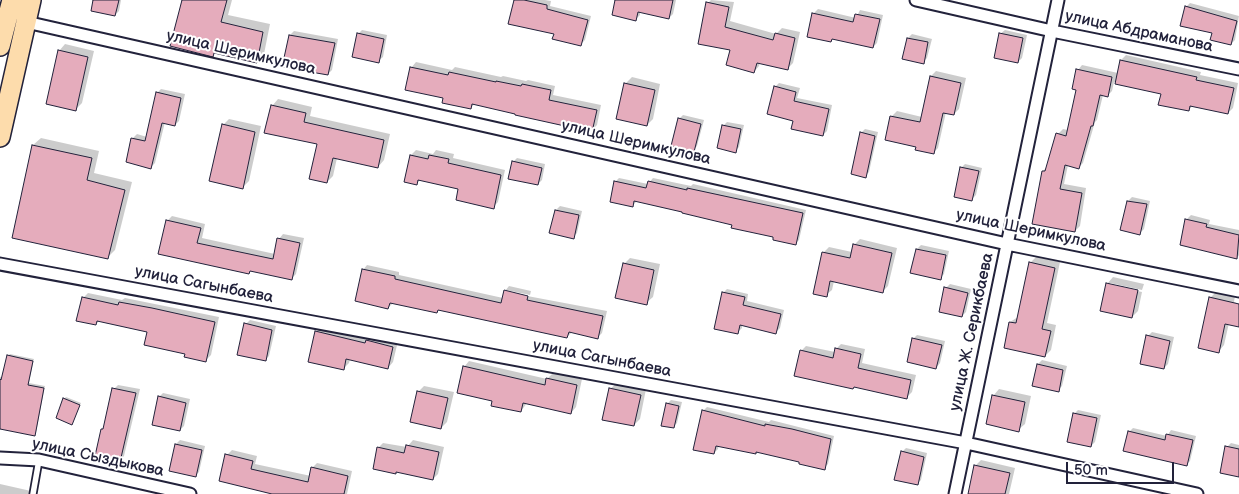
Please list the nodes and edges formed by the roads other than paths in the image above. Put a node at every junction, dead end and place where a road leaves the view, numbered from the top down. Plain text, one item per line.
1 (12, 0) edge
2 (31, 0) edge
3 (916, 0) edge
4 (1058, 0) edge
5 (26, 22) junction
6 (1052, 31) junction
7 (0, 46) edge
8 (1239, 69) edge
9 (0, 137) edge
10 (1007, 244) junction
11 (0, 264) edge
12 (1239, 291) edge
13 (966, 443) junction
14 (0, 458) edge
15 (39, 460) junction
16 (33, 494) edge
17 (190, 494) edge
18 (955, 494) edge
19 (1197, 494) edge

1 - 7 highway
2 - 5 highway
3 - 6 street, улица Абдраманова
4 - 6 street, улица Ж. Серикбаева
5 - 9 highway
5 - 10 street, улица Шеримкулова
6 - 8 street, улица Абдраманова
6 - 10 street, улица Ж. Серикбаева
10 - 12 street, улица Шеримкулова
10 - 13 street, улица Ж. Серикбаева
11 - 13 street, улица Сагынбаева
13 - 18 street, улица Ж. Серикбаева
13 - 19 street, улица Сагынбаева
14 - 15 street, улица Сыздыкова
15 - 16 lane
15 - 17 street, улица Сыздыкова

